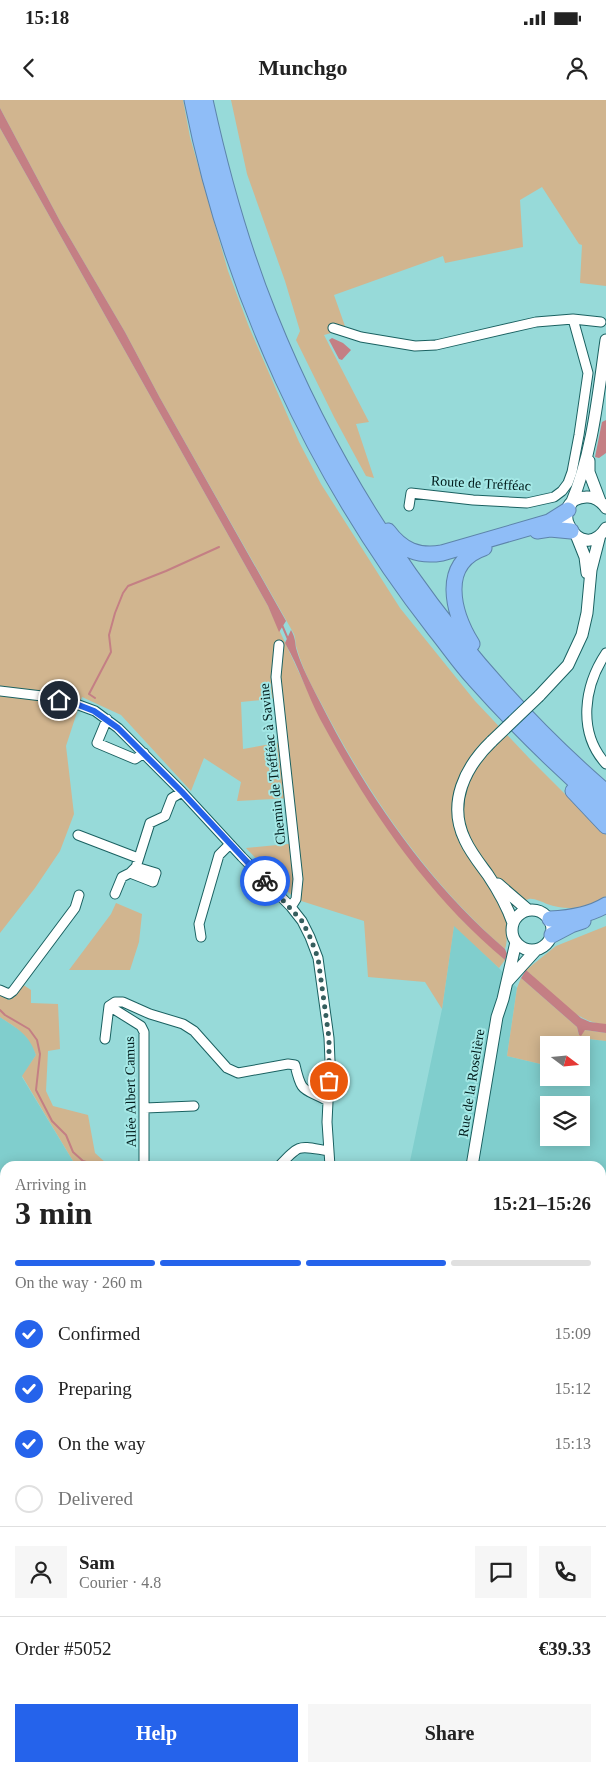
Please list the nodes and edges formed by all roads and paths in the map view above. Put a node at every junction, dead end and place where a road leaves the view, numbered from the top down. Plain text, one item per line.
1 (192, 100) edge
2 (205, 100) edge
3 (573, 319) junction
4 (601, 322) dead end
5 (333, 328) dead end
6 (606, 340) edge
7 (603, 375) edge
8 (584, 405) junction
9 (596, 405) junction
10 (589, 452) junction
11 (344, 471) junction
12 (409, 506) dead end
13 (605, 506) edge
14 (570, 507) junction
15 (603, 532) edge
16 (574, 534) junction
17 (589, 589) junction
18 (279, 645) dead end
19 (606, 653) edge
20 (498, 685) junction
21 (0, 691) edge
22 (107, 719) junction
23 (529, 737) junction
24 (144, 753) junction
25 (606, 764) edge
26 (182, 792) junction
27 (606, 792) edge
28 (606, 809) edge
29 (606, 826) edge
30 (78, 835) dead end
31 (230, 844) junction
32 (135, 866) junction
33 (489, 876) junction
34 (116, 894) dead end
35 (80, 896) dead end
36 (606, 905) edge
37 (291, 907) junction
38 (528, 910) junction
39 (606, 914) edge
40 (550, 919) junction
41 (513, 923) junction
42 (552, 935) junction
43 (201, 937) dead end
44 (516, 942) junction
45 (536, 950) junction
46 (507, 982) junction
47 (0, 990) edge
48 (109, 1006) junction
49 (501, 1006) junction
50 (105, 1039) dead end
51 (328, 1100) junction
52 (194, 1106) dead end
53 (145, 1108) junction
54 (329, 1151) junction
55 (144, 1161) edge
56 (284, 1161) edge
57 (330, 1161) edge
58 (473, 1161) edge
59 (480, 1161) edge

1 - 23 highway
2 - 11 highway
3 - 4 street
3 - 5 street
3 - 8 street, Route de Tréfféac
6 - 7 street
7 - 9 street
8 - 9 street
8 - 12 street, Route de Tréfféac
9 - 10 street
10 - 13 street
10 - 14 street
11 - 14 highway
11 - 20 highway
13 - 14 street
14 - 16 street
15 - 16 street
15 - 17 street
16 - 17 street
16 - 20 highway
17 - 33 street, bridge
18 - 37 street, Chemin de Tréfféac à Savine
19 - 25 street
20 - 27 highway
21 - 22 street
22 - 24 street
22 - 24 street
23 - 28 highway
23 - 29 highway
24 - 26 street
26 - 31 street
26 - 32 street
30 - 32 street
31 - 37 street
31 - 43 street
32 - 34 street
33 - 38 street
33 - 41 street
35 - 47 street
36 - 40 highway
37 - 51 street
38 - 40 street
38 - 41 street
39 - 42 highway
40 - 42 street
41 - 44 street
42 - 45 street
44 - 45 street
44 - 46 street, Rue de la Roselière
45 - 46 street, Rue de la Roselière
46 - 49 street, Rue de la Roselière
48 - 50 street
48 - 51 street
48 - 53 street, Allée Albert Camus
49 - 58 street, Rue de la Roselière
49 - 59 street, Rue de la Roselière
51 - 54 street
52 - 53 street
53 - 55 street, Allée Albert Camus
54 - 56 street
54 - 57 street

